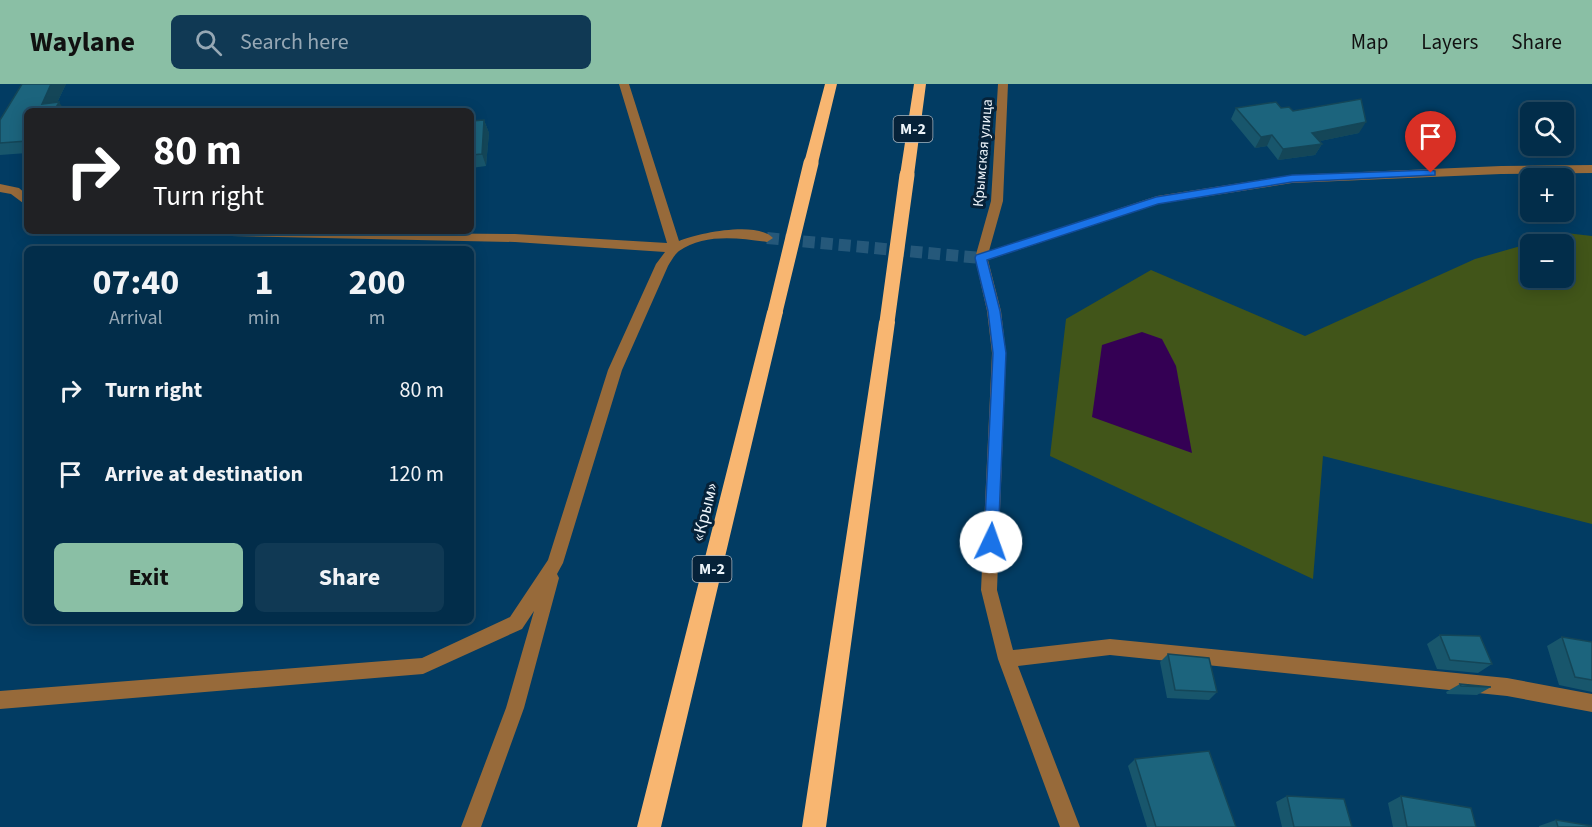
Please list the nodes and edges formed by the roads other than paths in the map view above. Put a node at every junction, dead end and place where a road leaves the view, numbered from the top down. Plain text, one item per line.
1 (624, 84) edge
2 (831, 84) edge
3 (920, 84) edge
4 (1003, 84) edge
5 (1592, 169) edge
6 (0, 188) edge
7 (24, 199) edge
8 (325, 234) edge
9 (767, 238) tunnel mouth
10 (675, 249) junction
11 (981, 258) junction
12 (555, 563) junction
13 (1007, 659) junction
14 (0, 700) edge
15 (1592, 703) edge
16 (471, 827) edge
17 (650, 827) edge
18 (814, 827) edge
19 (1071, 827) edge

1 - 10 street
2 - 17 highway, «Крым» / М-2, bridge
3 - 18 highway, М-2, bridge
4 - 11 street, Крымская улица
5 - 11 street
6 - 7 street
8 - 10 street
9 - 10 street
10 - 12 street
11 - 13 street
12 - 14 street
12 - 16 street
13 - 15 street
13 - 19 street

